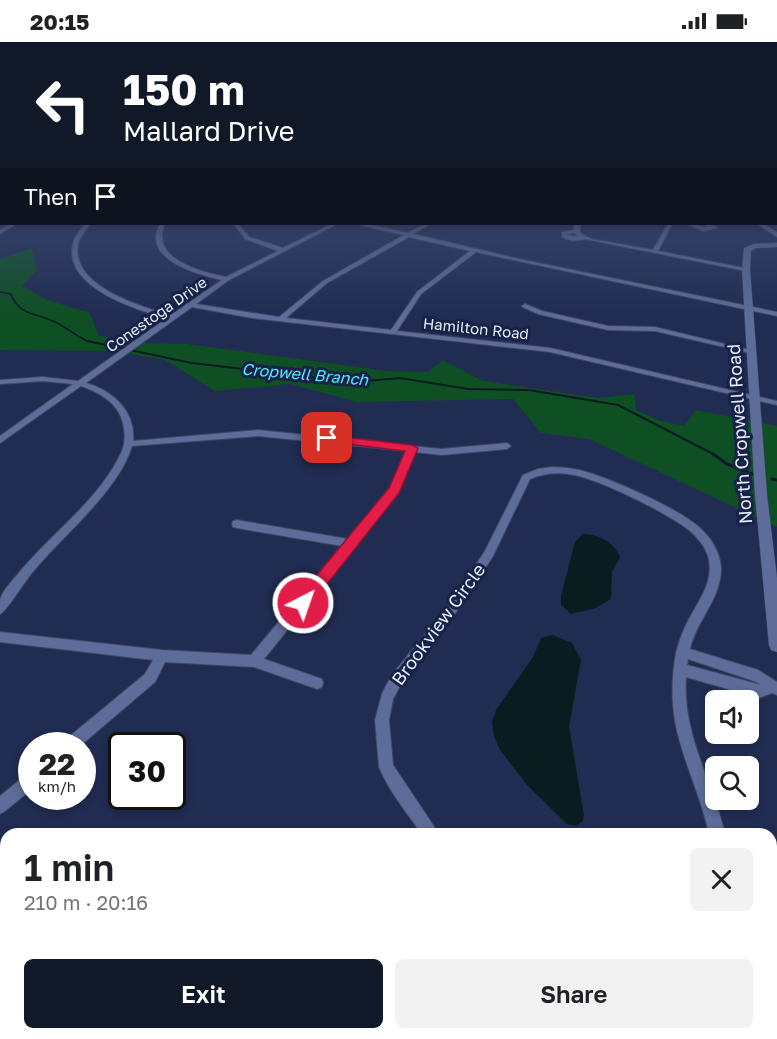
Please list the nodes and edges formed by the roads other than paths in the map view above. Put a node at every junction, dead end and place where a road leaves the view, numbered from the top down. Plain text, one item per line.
1 (86, 225) edge
2 (162, 225) edge
3 (237, 225) edge
4 (333, 225) edge
5 (366, 225) edge
6 (426, 225) edge
7 (577, 225) edge
8 (669, 225) edge
9 (696, 225) edge
10 (707, 225) edge
11 (762, 225) edge
12 (575, 231) junction
13 (408, 235) junction
14 (777, 235) edge
15 (584, 238) junction
16 (777, 245) edge
17 (282, 250) junction
18 (474, 251) junction
19 (655, 252) junction
20 (746, 269) junction
21 (227, 279) junction
22 (191, 305) junction
23 (525, 306) dead end
24 (748, 308) junction
25 (777, 314) edge
26 (173, 318) junction
27 (281, 319) junction
28 (393, 332) junction
29 (750, 351) junction
30 (0, 382) edge
31 (78, 385) junction
32 (754, 398) junction
33 (777, 403) edge
34 (0, 440) edge
35 (128, 444) junction
36 (507, 446) dead end
37 (412, 448) junction
38 (237, 524) dead end
39 (352, 544) junction
40 (0, 609) edge
41 (0, 637) edge
42 (777, 645) edge
43 (682, 652) junction
44 (162, 656) junction
45 (254, 661) junction
46 (680, 669) junction
47 (317, 683) dead end
48 (774, 688) edge
49 (86, 732) edge
50 (18, 791) edge
51 (0, 806) edge
52 (427, 828) edge
53 (715, 828) edge

1 - 26 street
2 - 21 street
3 - 17 street
4 - 17 street, Conestoga Drive
5 - 13 street
6 - 13 street
7 - 12 street
8 - 19 street
9 - 10 street
11 - 14 street
12 - 15 street
12 - 15 street
13 - 18 street
13 - 27 street
15 - 19 street
16 - 20 street
17 - 21 street, Conestoga Drive
18 - 24 street
18 - 28 street
19 - 20 street
20 - 24 street, North Cropwell Road
21 - 22 street, Conestoga Drive
22 - 26 street, Conestoga Drive
22 - 27 street, Hamilton Road
23 - 29 street
24 - 25 street
24 - 29 street, North Cropwell Road
26 - 31 street, Conestoga Drive
27 - 28 street, Hamilton Road
28 - 32 street, Hamilton Road
29 - 32 street, North Cropwell Road
30 - 31 street
31 - 34 street, Conestoga Drive
31 - 35 street
32 - 33 street, Hamilton Road
32 - 42 street, North Cropwell Road
35 - 37 street
35 - 40 street
36 - 37 street
37 - 39 street
38 - 39 street
39 - 45 street
41 - 44 street
43 - 46 street, Brookview Circle
43 - 48 street
43 - 52 street, Brookview Circle
44 - 45 street
44 - 49 street
45 - 47 street
46 - 48 street
46 - 53 street, Brookview Circle
50 - 51 street

